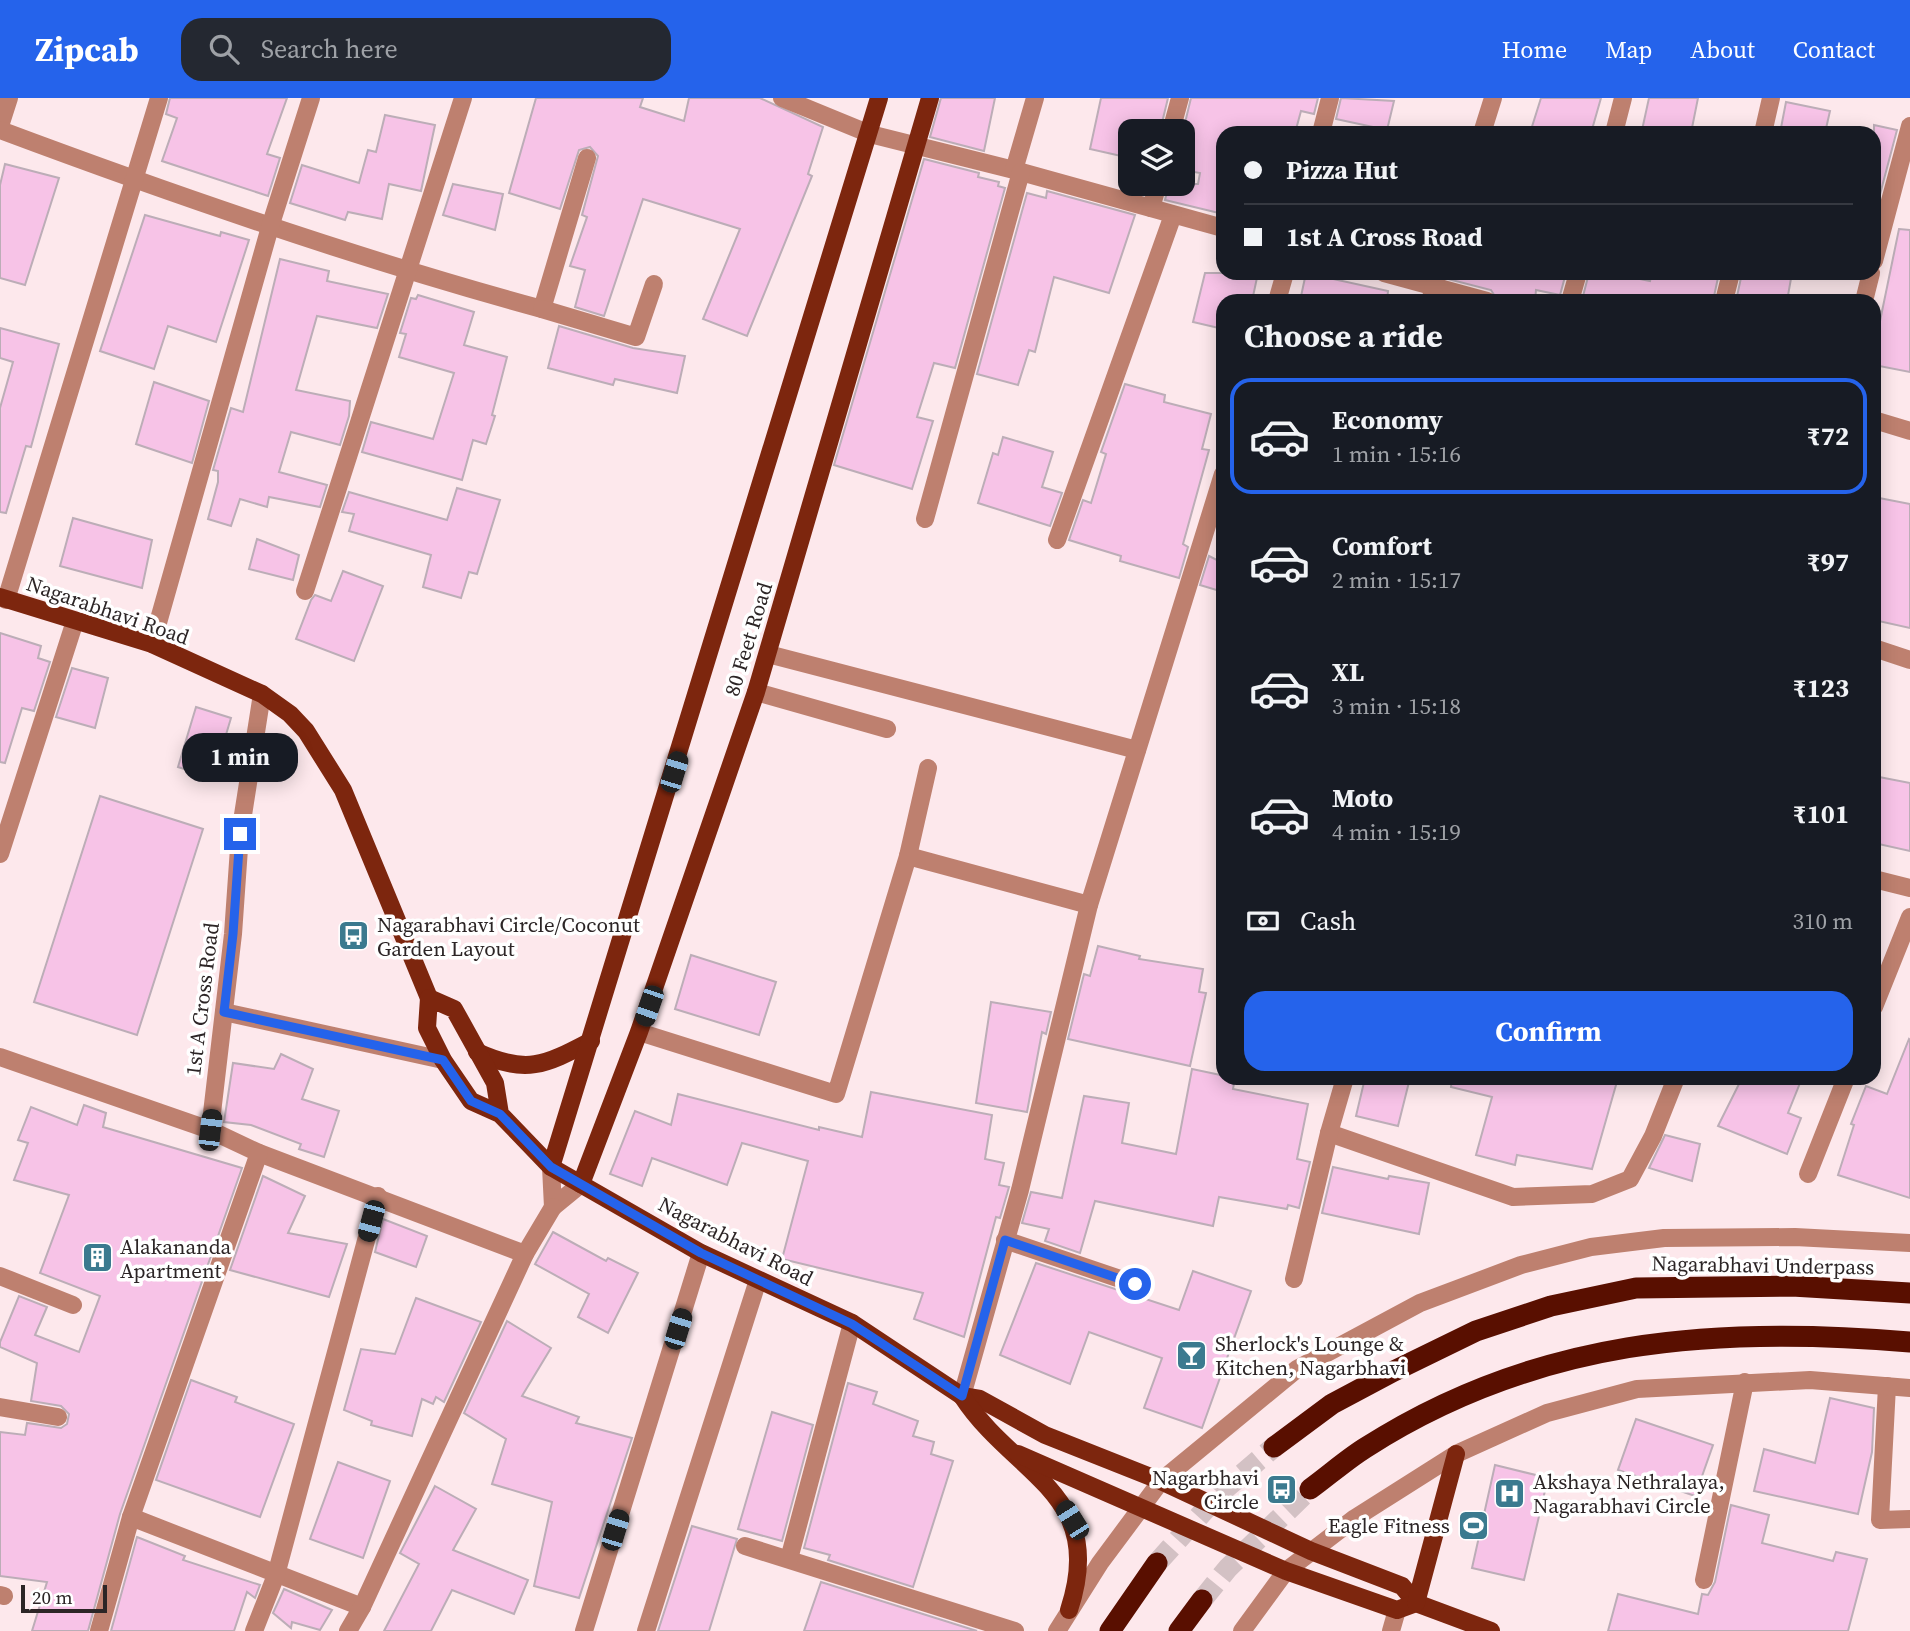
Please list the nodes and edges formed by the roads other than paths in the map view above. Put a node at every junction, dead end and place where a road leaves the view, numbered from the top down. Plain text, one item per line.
1 (9, 98) edge
2 (159, 98) edge
3 (311, 98) edge
4 (463, 98) edge
5 (782, 98) edge
6 (879, 98) edge
7 (930, 98) edge
8 (1035, 98) edge
9 (1180, 98) edge
10 (1329, 98) edge
11 (1493, 98) edge
12 (1623, 98) edge
13 (1771, 98) edge
14 (1174, 119) edge
15 (1323, 126) edge
16 (1484, 126) edge
17 (1616, 126) edge
18 (1765, 126) edge
19 (1910, 126) edge
20 (0, 128) edge
21 (870, 134) junction
22 (916, 146) junction
23 (587, 158) dead end
24 (1017, 171) junction
25 (135, 180) junction
26 (1154, 196) edge
27 (1151, 208) junction
28 (1173, 215) junction
29 (1216, 226) edge
30 (270, 227) junction
31 (1881, 235) edge
32 (409, 272) junction
33 (1409, 280) edge
34 (654, 284) dead end
35 (1434, 287) edge
36 (1460, 294) edge
37 (542, 309) junction
38 (1881, 422) edge
39 (1910, 430) edge
40 (1216, 497) edge
41 (925, 519) dead end
42 (1057, 540) dead end
43 (305, 591) dead end
44 (3, 598) edge
45 (75, 621) junction
46 (152, 644) junction
47 (1881, 650) edge
48 (768, 654) junction
49 (1910, 660) edge
50 (757, 692) junction
51 (262, 694) junction
52 (887, 729) dead end
53 (1138, 750) junction
54 (928, 768) dead end
55 (0, 854) edge
56 (908, 856) junction
57 (1881, 881) edge
58 (1910, 888) edge
59 (1089, 905) junction
60 (1910, 917) edge
61 (1881, 990) edge
62 (429, 998) junction
63 (224, 1012) junction
64 (639, 1032) junction
65 (591, 1041) junction
66 (477, 1052) junction
67 (0, 1058) edge
68 (443, 1060) junction
69 (1343, 1085) edge
70 (1673, 1085) edge
71 (1843, 1085) edge
72 (500, 1114) junction
73 (210, 1130) junction
74 (1329, 1133) junction
75 (259, 1153) junction
76 (551, 1167) junction
77 (1808, 1174) dead end
78 (581, 1184) junction
79 (378, 1196) junction
80 (553, 1206) junction
81 (1005, 1240) junction
82 (1910, 1242) edge
83 (701, 1253) junction
84 (525, 1254) junction
85 (0, 1276) edge
86 (1294, 1279) dead end
87 (758, 1280) junction
88 (1135, 1284) dead end
89 (1910, 1293) edge
90 (73, 1305) dead end
91 (852, 1324) junction
92 (1910, 1342) edge
93 (1745, 1382) junction
94 (1887, 1385) junction
95 (1910, 1388) edge
96 (962, 1396) junction
97 (0, 1407) edge
98 (58, 1417) dead end
99 (1275, 1447) tunnel mouth
100 (1017, 1454) junction
101 (1456, 1454) junction
102 (1161, 1481) junction
103 (1310, 1489) tunnel mouth
104 (1141, 1509) junction
105 (131, 1517) junction
106 (1910, 1519) edge
107 (745, 1546) dead end
108 (1311, 1551) junction
109 (789, 1559) junction
110 (1157, 1563) tunnel mouth
111 (1286, 1571) junction
112 (276, 1575) junction
113 (1704, 1580) dead end
114 (1202, 1600) tunnel mouth
115 (1416, 1603) junction
116 (362, 1607) junction
117 (1069, 1610) junction
118 (1397, 1610) junction
119 (99, 1631) edge
120 (254, 1631) edge
121 (348, 1631) edge
122 (584, 1631) edge
123 (646, 1631) edge
124 (1015, 1631) edge
125 (1057, 1631) edge
126 (1110, 1631) edge
127 (1179, 1631) edge
128 (1242, 1631) edge
129 (1391, 1631) edge
130 (1491, 1631) edge

1 - 20 street
2 - 25 street
3 - 30 street
4 - 32 street
5 - 21 street
6 - 21 main road, 80 Feet Road
7 - 22 main road, 80 Feet Road
8 - 24 street
9 - 14 street
10 - 15 street
11 - 16 street
12 - 17 street
13 - 18 street
19 - 31 street
20 - 25 street
21 - 22 street
21 - 65 main road, 80 Feet Road
22 - 24 street
22 - 48 main road, 80 Feet Road
23 - 37 street
24 - 27 street
24 - 41 street
25 - 30 street
25 - 44 street
26 - 27 street
27 - 28 street
28 - 29 street
28 - 42 street
30 - 32 street
30 - 46 street
32 - 37 street
32 - 43 street
33 - 35 street
34 - 37 street
35 - 36 street
38 - 39 street
40 - 53 street
44 - 45 main road, Nagarabhavi Road
45 - 46 main road, Nagarabhavi Road
45 - 55 street
46 - 51 main road, Nagarabhavi Road
47 - 49 street
48 - 50 main road, 80 Feet Road
48 - 53 street
50 - 52 street
50 - 64 main road, 80 Feet Road
51 - 62 main road, Nagarabhavi Road
51 - 63 street, 1st A Cross Road
53 - 59 street
54 - 56 street
56 - 59 street
56 - 64 street
57 - 58 street
59 - 81 street
60 - 61 street
62 - 66 main road
62 - 68 main road, Nagarabhavi Road
63 - 68 street
63 - 73 street, 1st A Cross Road
64 - 78 main road, 80 Feet Road
65 - 66 main road
65 - 76 main road, 80 Feet Road
66 - 72 main road
67 - 73 street
68 - 72 main road, Nagarabhavi Road
69 - 74 street
70 - 74 street
71 - 77 street
72 - 76 main road, Nagarabhavi Road
73 - 75 street
74 - 86 street
75 - 79 street
75 - 105 street
76 - 78 main road, Nagarabhavi Road
76 - 80 street
78 - 80 street
78 - 83 main road, Nagarabhavi Road
79 - 84 street
79 - 112 street
80 - 84 street
81 - 88 street
81 - 96 street
82 - 102 street
83 - 87 main road, Nagarabhavi Road
83 - 122 street
84 - 116 street
85 - 90 street
87 - 91 main road, Nagarabhavi Road
87 - 123 street
89 - 99 highway, Nagarabhavi Underpass
91 - 96 main road, Nagarabhavi Road
91 - 109 street
92 - 103 highway
93 - 94 street
93 - 101 street
93 - 113 street
94 - 95 street
94 - 106 street
96 - 100 main road
96 - 102 main road
97 - 98 street
100 - 104 main road
100 - 117 main road
101 - 108 street
101 - 115 main road
102 - 104 street
102 - 108 main road
104 - 111 main road
104 - 117 street
105 - 112 street
105 - 119 street
107 - 109 street
108 - 111 street
108 - 115 main road
109 - 124 street
110 - 126 highway
111 - 118 main road
111 - 128 street
112 - 116 street
112 - 120 street
114 - 127 highway
115 - 118 main road
115 - 130 main road
116 - 121 street
117 - 125 street
118 - 129 street

